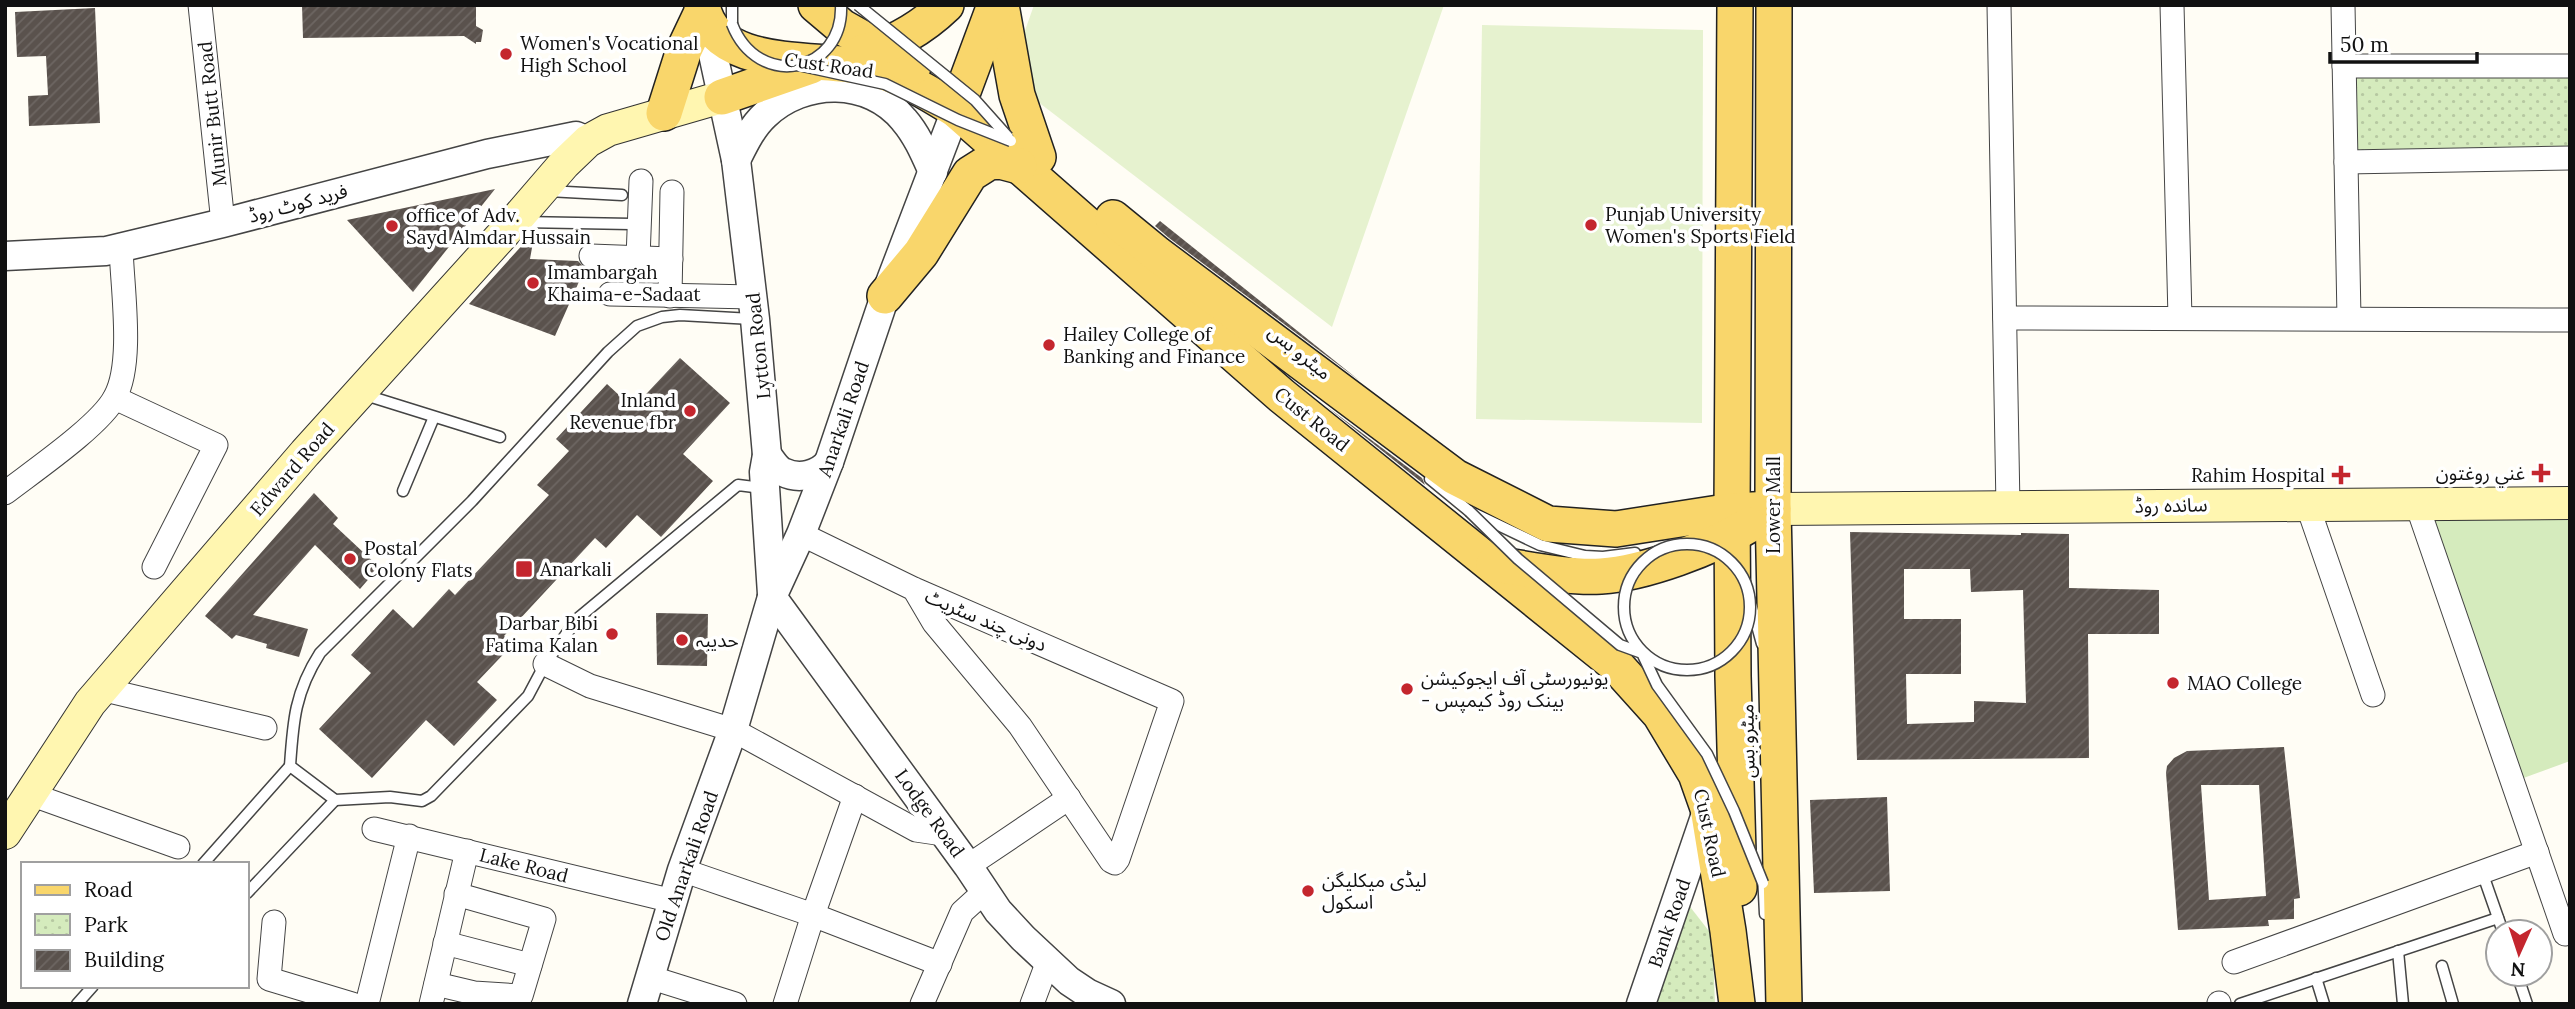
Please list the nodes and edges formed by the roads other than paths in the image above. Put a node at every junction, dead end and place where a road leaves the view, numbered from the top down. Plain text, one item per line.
1 (200, 5) edge
2 (816, 5) edge
3 (841, 5) edge
4 (858, 5) edge
5 (946, 5) edge
6 (995, 5) edge
7 (1001, 5) edge
8 (1735, 5) edge
9 (1774, 5) edge
10 (1999, 5) edge
11 (2172, 5) edge
12 (2343, 5) edge
13 (720, 6) edge
14 (879, 48) junction
15 (812, 63) junction
16 (2344, 66) junction
17 (2570, 66) edge
18 (722, 97) junction
19 (959, 101) junction
20 (664, 113) junction
21 (598, 136) junction
22 (1028, 158) junction
23 (2570, 158) edge
24 (736, 160) junction
25 (2346, 162) junction
26 (933, 172) junction
27 (641, 181) dead end
28 (539, 191) junction
29 (672, 192) dead end
30 (622, 195) dead end
31 (1097, 210) dead end
32 (514, 222) junction
33 (223, 223) junction
34 (631, 224) dead end
35 (121, 247) junction
36 (5, 256) edge
37 (591, 256) dead end
38 (638, 258) junction
39 (671, 259) junction
40 (610, 294) dead end
41 (670, 296) junction
42 (885, 296) junction
43 (754, 308) junction
44 (2005, 318) junction
45 (2180, 318) junction
46 (2349, 318) junction
47 (2570, 320) edge
48 (359, 393) junction
49 (115, 398) junction
50 (1331, 400) dead end
51 (434, 417) junction
52 (500, 438) dead end
53 (767, 455) junction
54 (829, 462) junction
55 (1416, 468) dead end
56 (765, 489) junction
57 (403, 491) dead end
58 (5, 493) edge
59 (2570, 503) edge
60 (2307, 504) junction
61 (2417, 505) junction
62 (2008, 507) junction
63 (1773, 509) junction
64 (1469, 511) junction
65 (1732, 523) junction
66 (801, 534) junction
67 (1659, 550) junction
68 (1489, 563) junction
69 (154, 567) dead end
70 (914, 589) junction
71 (772, 597) junction
72 (1750, 600) junction
73 (1643, 653) junction
74 (1763, 662) dead end
75 (545, 664) junction
76 (102, 689) junction
77 (2373, 695) dead end
78 (1735, 722) junction
79 (265, 729) dead end
80 (733, 730) junction
81 (290, 766) junction
82 (30, 794) junction
83 (855, 796) junction
84 (1069, 798) junction
85 (335, 800) junction
86 (1708, 808) junction
87 (374, 829) dead end
88 (5, 833) edge
89 (943, 834) junction
90 (409, 836) junction
91 (178, 847) dead end
92 (467, 851) junction
93 (2537, 852) junction
94 (1764, 856) dead end
95 (205, 862) edge
96 (968, 866) junction
97 (682, 870) junction
98 (2482, 872) junction
99 (1763, 883) junction
100 (248, 892) edge
101 (984, 892) junction
102 (456, 894) junction
103 (673, 901) junction
104 (813, 915) junction
105 (2498, 918) edge
106 (274, 922) dead end
107 (1766, 922) dead end
108 (2484, 923) edge
109 (2570, 933) edge
110 (445, 943) junction
111 (2398, 951) junction
112 (1048, 961) junction
113 (2234, 962) dead end
114 (940, 964) junction
115 (530, 965) junction
116 (2442, 966) dead end
117 (649, 976) junction
118 (2316, 978) junction
119 (91, 988) edge
120 (433, 994) edge
121 (1105, 1003) edge
122 (2226, 1003) edge
123 (77, 1004) edge
124 (352, 1004) edge
125 (367, 1004) edge
126 (642, 1004) edge
127 (734, 1004) edge
128 (785, 1004) edge
129 (922, 1004) edge
130 (1032, 1004) edge
131 (1641, 1004) edge
132 (1739, 1004) edge
133 (1784, 1004) edge
134 (2323, 1004) edge
135 (2403, 1004) edge
136 (2453, 1004) edge

1 - 33 street, Munir Butt Road
2 - 14 main road, Cust Road
3 - 15 lane, bridge
4 - 22 lane, bridge
5 - 14 main road
6 - 19 main road
7 - 22 main road
8 - 65 main road
9 - 63 main road, Lower Mall
10 - 44 street
11 - 45 street
12 - 16 street
13 - 15 main road, Cust Road
13 - 18 street, Lytton Road
13 - 20 main road
14 - 15 main road
14 - 19 main road, Cust Road
15 - 18 main road
15 - 19 main road, Cust Road
15 - 22 lane, bridge
16 - 17 street
16 - 25 street
18 - 20 main road
18 - 24 street, Lytton Road
19 - 22 main road, Cust Road
19 - 26 street, Anarkali Road
20 - 21 main road
21 - 28 main road, Edward Road
21 - 33 street, فرید کوٹ روڈ
22 - 42 main road
22 - 65 main road, Cust Road
22 - 68 main road, Cust Road
23 - 25 street
24 - 26 street
24 - 43 street, Lytton Road
25 - 46 street
26 - 42 street, Anarkali Road
27 - 38 street
28 - 30 lane
28 - 32 main road, Edward Road
29 - 39 street
31 - 50 lane, میٹرو بس
32 - 34 lane
32 - 48 main road, Edward Road
33 - 35 street, فرید کوٹ روڈ
35 - 36 street, فرید کوٹ روڈ
35 - 49 street
37 - 38 street
38 - 39 street
39 - 41 street
40 - 41 street
41 - 43 street
42 - 54 street, Anarkali Road
43 - 53 street, Lytton Road
43 - 81 lane
44 - 45 street
44 - 62 street
45 - 46 street
46 - 47 street
48 - 51 lane
48 - 76 main road, Edward Road
49 - 58 street
49 - 69 street
51 - 52 lane
51 - 57 lane
53 - 54 street
53 - 56 street, Lytton Road
54 - 66 street, Anarkali Road
55 - 64 lane
56 - 71 street, Lytton Road
56 - 75 lane
59 - 61 main road, ساندہ روڈ
60 - 61 main road, ساندہ روڈ
60 - 62 main road, ساندہ روڈ
60 - 77 street
61 - 93 street
62 - 63 main road, ساندہ روڈ
63 - 65 main road
63 - 133 main road, Lower Mall
64 - 67 lane, bridge
64 - 73 lane, bridge
65 - 68 main road
65 - 78 main road
66 - 70 street, دونی چند سٹریٹ
66 - 71 street, Anarkali Road
67 - 72 lane, bridge
67 - 73 lane, میٹرو بس, bridge
68 - 86 main road, Cust Road
70 - 84 street
70 - 84 street, دونی چند سٹریٹ
71 - 80 street, Anarkali Road
71 - 89 street, Lodge Road
72 - 73 lane, bridge
72 - 74 lane
73 - 99 lane, میٹرو بس, bridge
75 - 80 street
75 - 85 lane
76 - 79 street
76 - 82 main road, Edward Road
78 - 86 street, Bank Road
78 - 132 main road
80 - 83 street
80 - 97 street, Old Anarkali Road
81 - 85 lane
81 - 95 lane
82 - 88 main road, Edward Road
82 - 91 street
83 - 89 street
83 - 104 street
84 - 96 street
85 - 100 lane
86 - 131 street, Bank Road
86 - 132 main road, Cust Road
87 - 90 street, Lake Road
89 - 96 street, Lodge Road
90 - 92 street, Lake Road
90 - 125 street
92 - 102 street
92 - 103 street, Lake Road
93 - 98 street
93 - 109 street
94 - 99 lane, میٹرو بس
96 - 101 street, Lodge Road
97 - 103 street, Old Anarkali Road
97 - 104 street
98 - 105 lane
98 - 113 street
99 - 107 lane, میٹرو بس
101 - 112 street, Lodge Road
101 - 114 street
102 - 110 street
102 - 115 street
103 - 117 street, Old Anarkali Road
104 - 114 street
104 - 128 street
106 - 124 street
108 - 111 lane
110 - 115 street
110 - 120 street
111 - 118 lane
111 - 135 lane
112 - 121 street, Lodge Road
112 - 130 street
114 - 129 street
115 - 120 street
116 - 136 lane
117 - 126 street, Old Anarkali Road
117 - 127 street
118 - 122 lane
118 - 134 lane
119 - 123 lane

